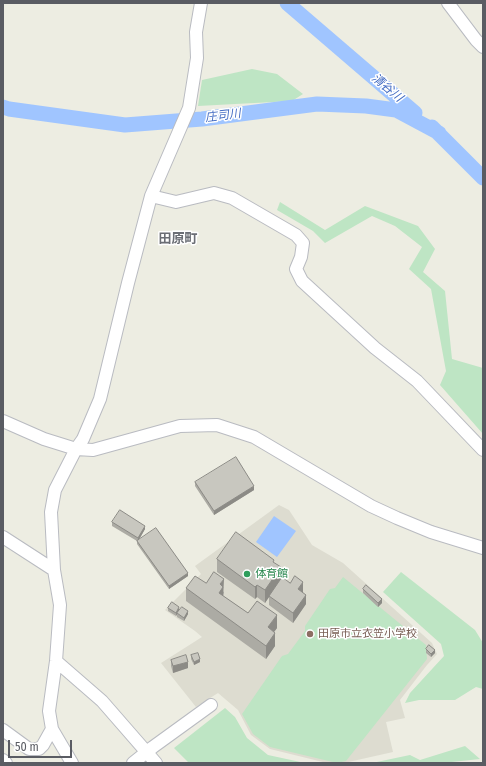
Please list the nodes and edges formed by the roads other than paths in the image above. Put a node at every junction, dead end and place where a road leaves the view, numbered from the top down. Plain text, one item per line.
1 (201, 3) edge
2 (448, 3) edge
3 (483, 48) edge
4 (151, 196) junction
5 (3, 421) edge
6 (76, 449) junction
7 (483, 450) edge
8 (3, 537) edge
9 (483, 548) edge
10 (54, 570) junction
11 (56, 660) junction
12 (211, 705) dead end
13 (52, 729) junction
14 (3, 730) edge
15 (147, 752) junction
16 (3, 760) edge
17 (6, 763) edge
18 (72, 763) edge
19 (133, 763) edge
20 (156, 763) edge

1 - 4 street
2 - 3 street
4 - 6 street
4 - 7 street
5 - 6 street
6 - 9 street
6 - 10 street
8 - 10 street
10 - 11 street
11 - 13 street
11 - 15 street
12 - 15 street
13 - 14 street
13 - 18 street
15 - 19 street
15 - 20 street
16 - 17 street

